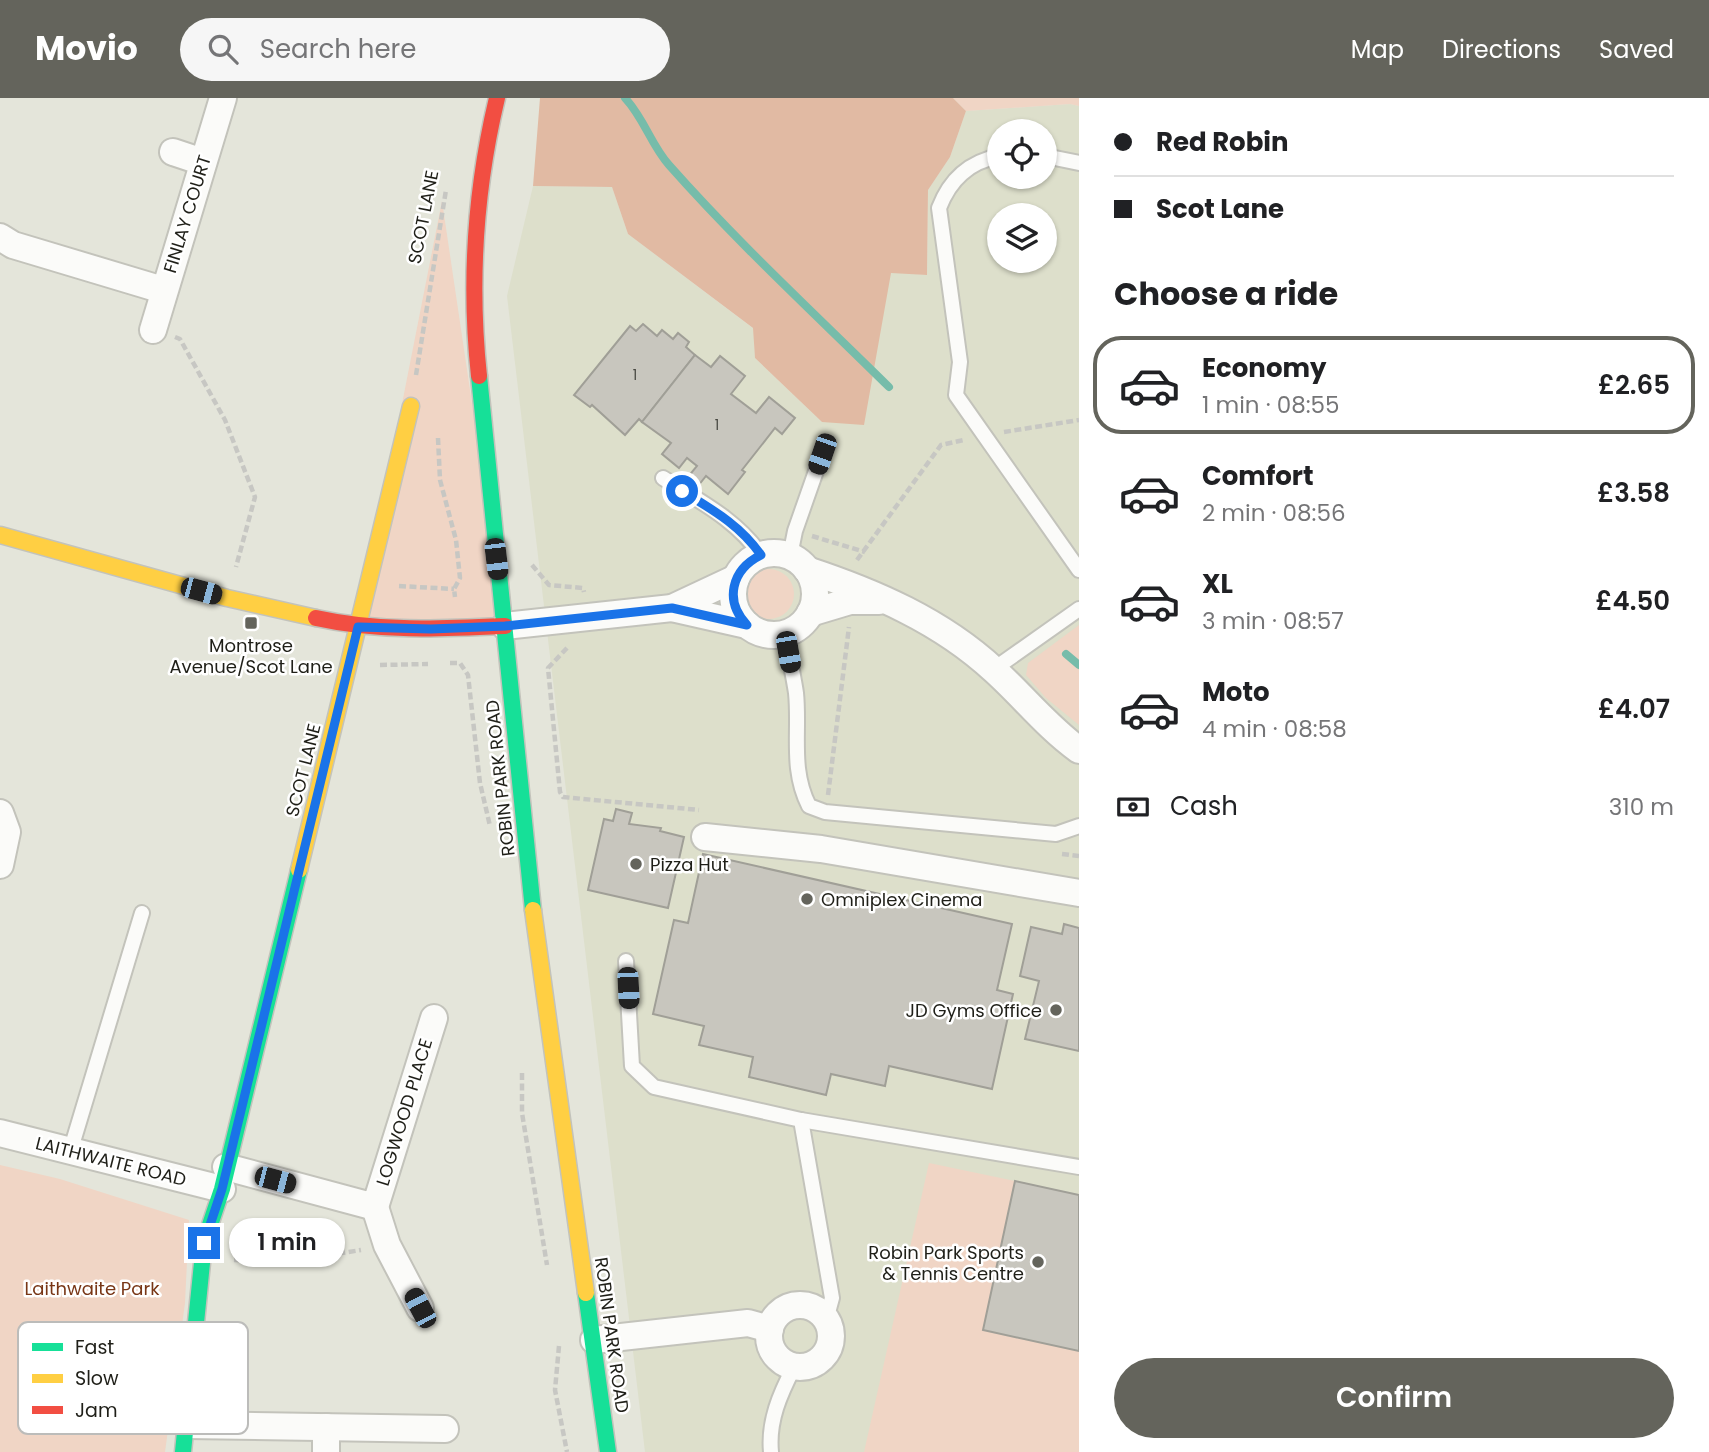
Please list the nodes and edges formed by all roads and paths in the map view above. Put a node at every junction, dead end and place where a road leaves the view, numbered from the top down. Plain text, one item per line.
1 (223, 98) edge
2 (497, 98) edge
3 (173, 152) dead end
4 (1057, 158) edge
5 (987, 159) edge
6 (203, 162) junction
7 (1079, 163) edge
8 (446, 188) dead end
9 (0, 237) edge
10 (163, 290) junction
11 (153, 330) joint
12 (411, 406) joint
13 (1079, 420) edge
14 (438, 427) dead end
15 (984, 435) junction
16 (822, 454) dead end
17 (663, 478) dead end
18 (0, 535) edge
19 (797, 552) junction
20 (865, 552) junction
21 (761, 555) junction
22 (530, 556) dead end
23 (1079, 570) edge
24 (736, 578) junction
25 (368, 585) junction
26 (583, 588) dead end
27 (849, 592) junction
28 (227, 598) junction
29 (672, 608) junction
30 (1079, 609) edge
31 (810, 613) junction
32 (747, 625) junction
33 (505, 626) junction
34 (358, 627) junction
35 (786, 633) junction
36 (576, 645) dead end
37 (349, 662) junction
38 (446, 663) dead end
39 (433, 664) dead end
40 (994, 669) junction
41 (470, 698) dead end
42 (1079, 750) edge
43 (825, 812) junction
44 (0, 813) edge
45 (708, 825) joint
46 (1079, 826) edge
47 (1052, 853) dead end
48 (1079, 856) edge
49 (0, 865) edge
50 (1079, 893) edge
51 (142, 913) dead end
52 (626, 961) dead end
53 (434, 1018) dead end
54 (801, 1120) junction
55 (0, 1133) edge
56 (70, 1152) junction
57 (1079, 1167) edge
58 (224, 1178) junction
59 (375, 1207) junction
60 (387, 1245) junction
61 (202, 1259) junction
62 (420, 1308) dead end
63 (826, 1320) junction
64 (196, 1322) edge
65 (770, 1329) junction
66 (594, 1340) junction
67 (794, 1367) junction
68 (445, 1429) dead end
69 (248, 1431) edge
70 (185, 1434) edge
71 (326, 1439) edge
72 (183, 1452) edge
73 (608, 1452) edge
74 (771, 1452) edge

1 - 6 street, FINLAY COURT
2 - 33 street, ROBIN PARK ROAD
3 - 6 street
4 - 7 lane
5 - 15 lane
6 - 10 street, FINLAY COURT
8 - 12 path, SCOT LANE
9 - 10 street
10 - 11 street, FINLAY COURT
11 - 28 path
12 - 25 street, SCOT LANE
13 - 15 path
14 - 25 path
15 - 20 path
15 - 23 lane
16 - 19 lane
17 - 21 lane
18 - 28 street
19 - 20 path
19 - 21 street
19 - 27 street
19 - 31 street
20 - 27 path
21 - 24 street
22 - 26 path
24 - 29 street
24 - 32 street
25 - 34 street, SCOT LANE
27 - 31 street
27 - 40 street
27 - 43 path
28 - 34 street
29 - 32 street
29 - 33 street
30 - 40 lane
31 - 35 street
32 - 35 street
33 - 34 street
33 - 66 street, ROBIN PARK ROAD
34 - 37 street, SCOT LANE
35 - 43 lane
36 - 45 path
37 - 39 path
37 - 58 street, SCOT LANE
38 - 41 path
40 - 42 street
43 - 46 lane
44 - 49 street
45 - 50 street
47 - 48 path
51 - 56 lane
52 - 54 lane
53 - 59 street, LOGWOOD PLACE
54 - 57 lane
54 - 63 lane
55 - 56 street, LAITHWAITE ROAD
56 - 58 street, LAITHWAITE ROAD
58 - 59 street, LOGWOOD PLACE
58 - 61 street, SCOT LANE
59 - 60 street, LOGWOOD PLACE
60 - 61 path
60 - 62 street, LOGWOOD PLACE
61 - 64 street, SCOT LANE
63 - 65 street
63 - 67 street
65 - 66 street
65 - 67 street
66 - 73 street, ROBIN PARK ROAD
67 - 74 lane
68 - 71 street
69 - 71 street
70 - 72 street, SCOT LANE

